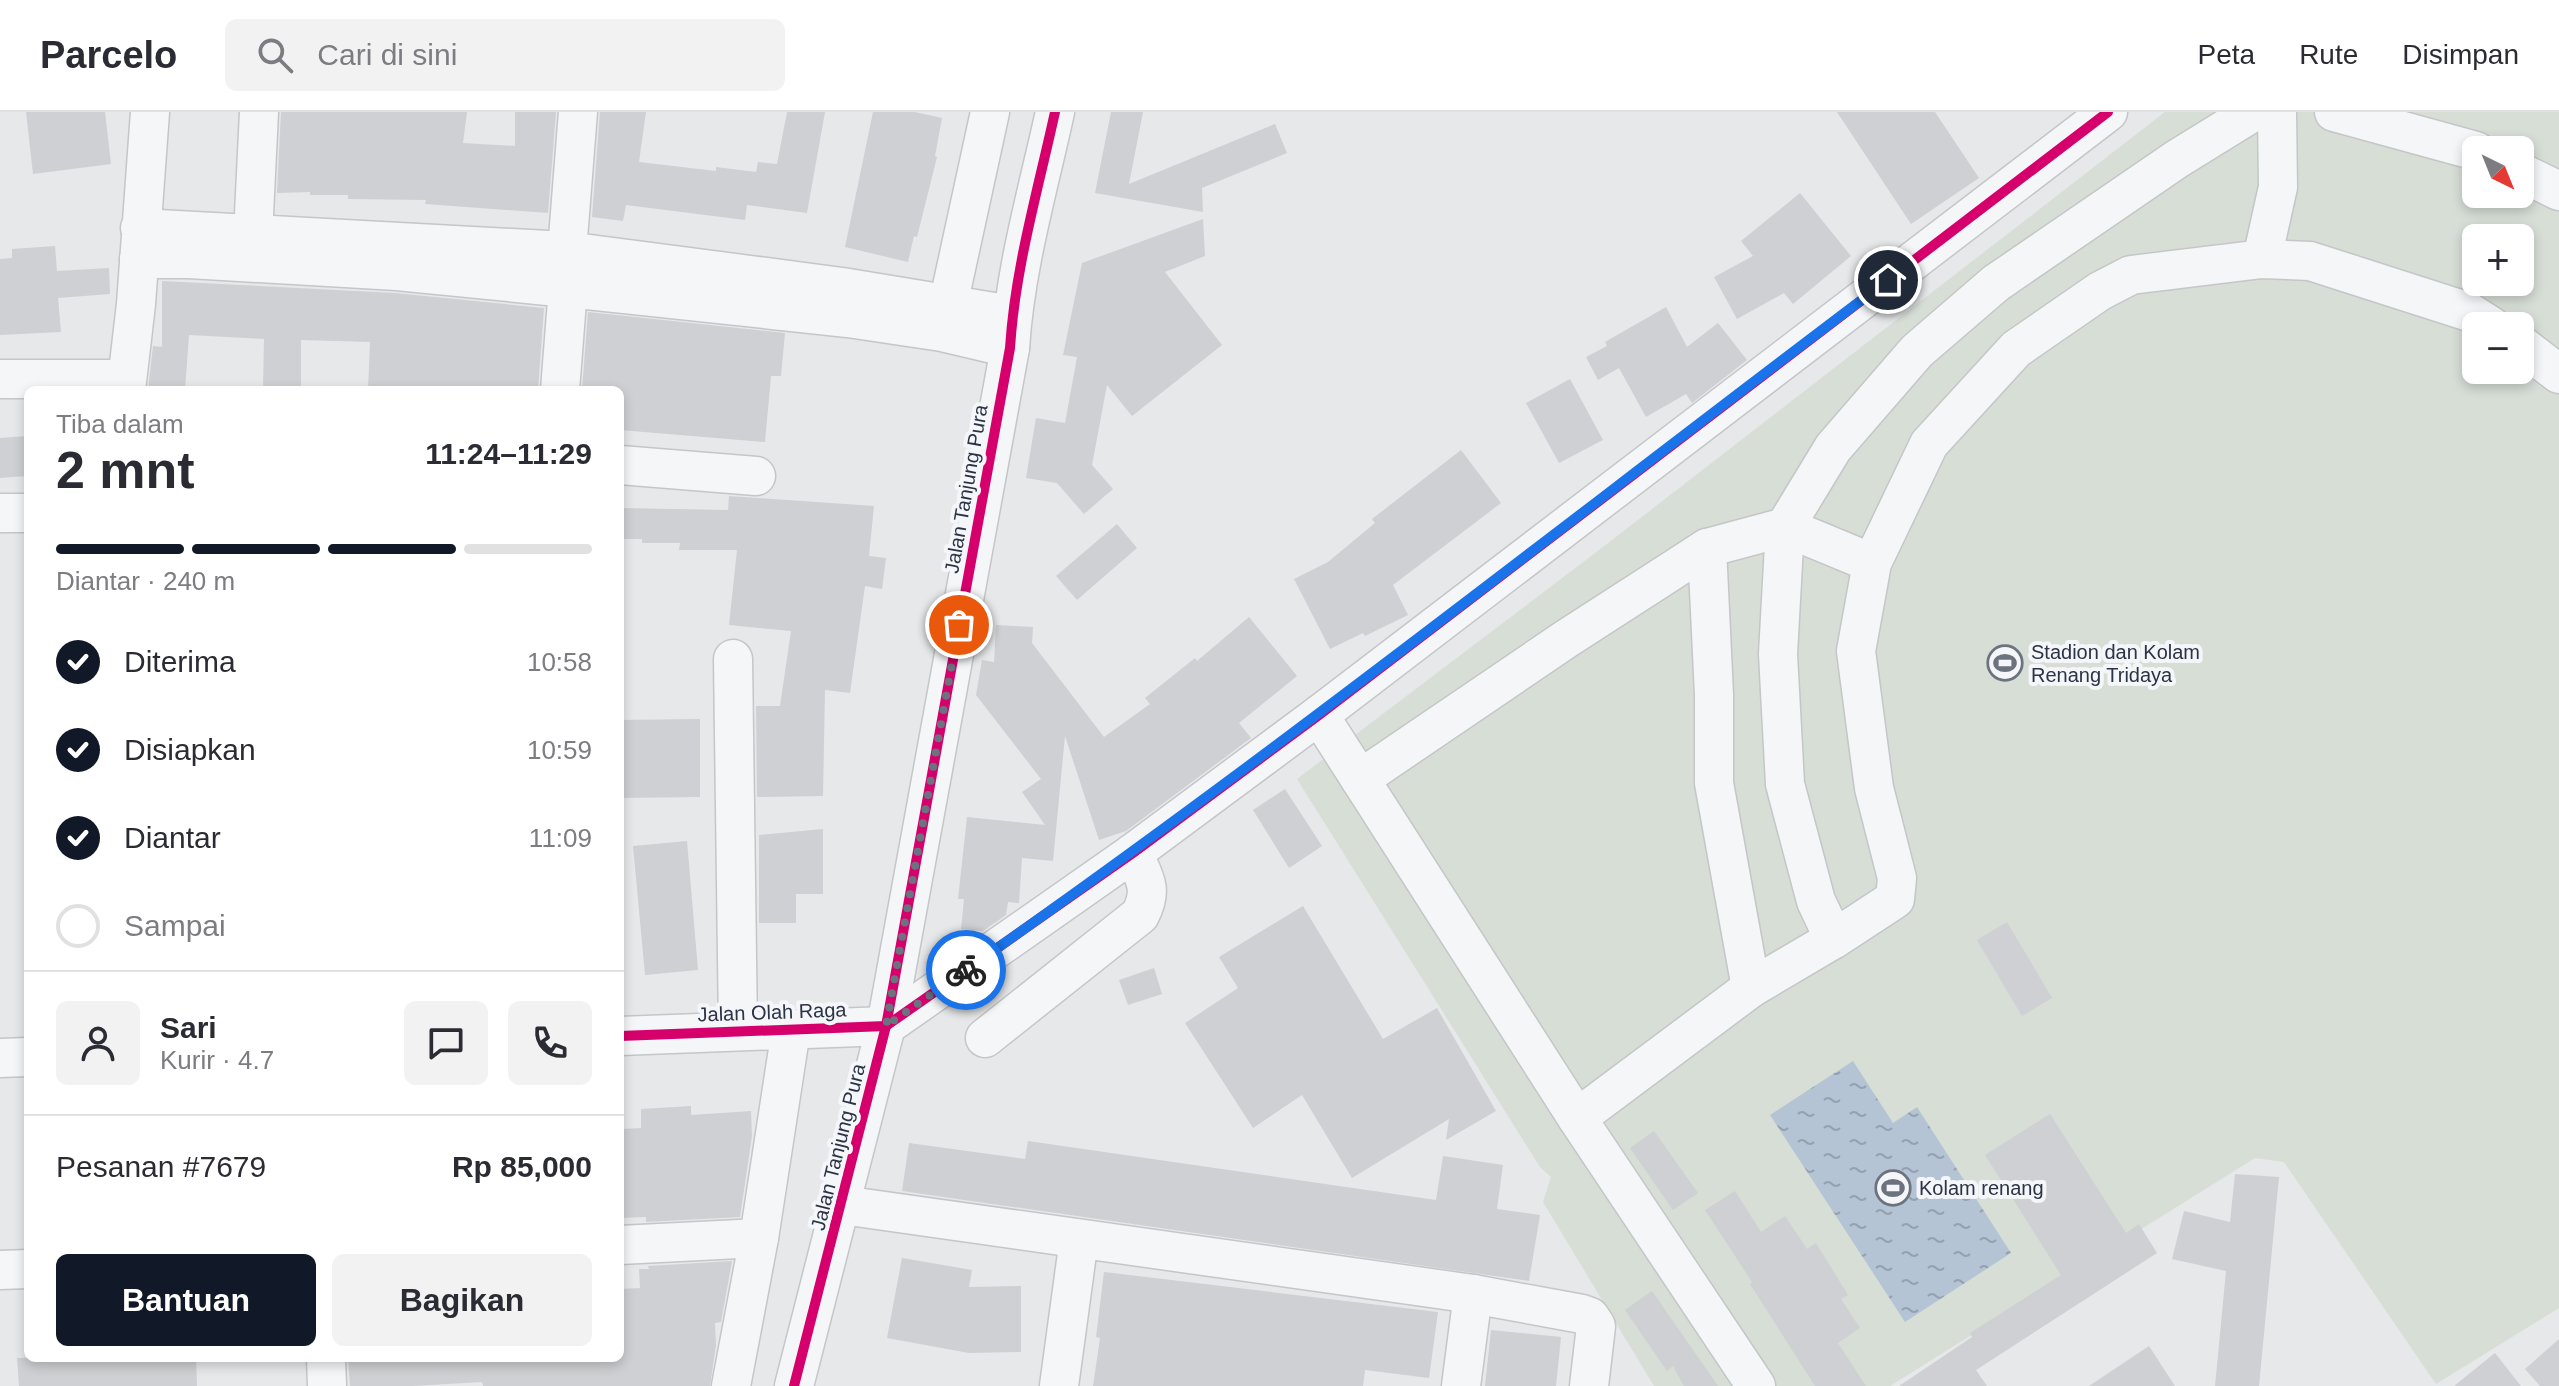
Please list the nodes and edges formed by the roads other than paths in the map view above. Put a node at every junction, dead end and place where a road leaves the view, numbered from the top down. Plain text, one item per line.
1 (150, 112) edge
2 (259, 112) edge
3 (578, 112) edge
4 (990, 112) edge
5 (2108, 112) edge
6 (2253, 112) edge
7 (2277, 112) edge
8 (2334, 112) edge
9 (1060, 115) edge
10 (2462, 147) edge
11 (2534, 179) edge
12 (2559, 191) edge
13 (253, 235) junction
14 (140, 243) junction
15 (567, 251) junction
16 (2262, 259) junction
17 (568, 288) junction
18 (2469, 312) edge
19 (945, 318) junction
20 (1011, 332) junction
21 (2534, 355) edge
22 (2559, 374) edge
23 (0, 379) edge
24 (126, 384) edge
25 (560, 386) edge
26 (624, 465) edge
27 (756, 476) dead end
28 (0, 513) edge
29 (24, 513) edge
30 (1785, 527) junction
31 (1707, 548) junction
32 (1872, 563) junction
33 (733, 659) dead end
34 (1319, 715) junction
35 (1360, 779) junction
36 (1133, 853) junction
37 (1834, 939) junction
38 (1751, 988) junction
39 (886, 1026) junction
40 (791, 1030) junction
41 (738, 1031) junction
42 (624, 1036) edge
43 (985, 1038) dead end
44 (24, 1057) edge
45 (0, 1058) edge
46 (1577, 1118) junction
47 (842, 1205) junction
48 (759, 1238) junction
49 (1079, 1239) junction
50 (624, 1245) edge
51 (24, 1269) edge
52 (0, 1270) edge
53 (1473, 1294) junction
54 (326, 1362) edge
55 (327, 1386) edge
56 (731, 1386) edge
57 (794, 1386) edge
58 (1059, 1386) edge
59 (1461, 1386) edge
60 (1589, 1386) edge
61 (1756, 1386) edge

1 - 14 street
2 - 13 street
3 - 15 street
4 - 19 street
5 - 34 street
6 - 30 street
7 - 16 street
8 - 10 street
9 - 20 street, Jalan Tanjung Pura
11 - 12 street
13 - 14 street
13 - 15 street
14 - 17 street
14 - 24 street
15 - 17 street
15 - 19 street
16 - 18 street
16 - 32 street
17 - 19 street
17 - 25 street
19 - 20 street
20 - 39 street, Jalan Tanjung Pura
21 - 22 street
23 - 24 street
26 - 27 street
28 - 29 street
30 - 31 street
30 - 32 street
30 - 37 street
31 - 35 street
31 - 38 street
32 - 37 street
33 - 41 street
34 - 35 street
34 - 36 street
35 - 46 street
36 - 39 street
36 - 43 street
37 - 38 street
38 - 46 street
39 - 40 street, Jalan Olah Raga
39 - 47 street, Jalan Tanjung Pura
40 - 41 street, Jalan Olah Raga
40 - 48 street
41 - 42 street, Jalan Olah Raga
44 - 45 street
46 - 61 street
47 - 49 street
47 - 57 street, Jalan Tanjung Pura
48 - 50 street
48 - 56 street
49 - 53 street
49 - 58 street
51 - 52 street
53 - 59 street
53 - 60 street
54 - 55 street

